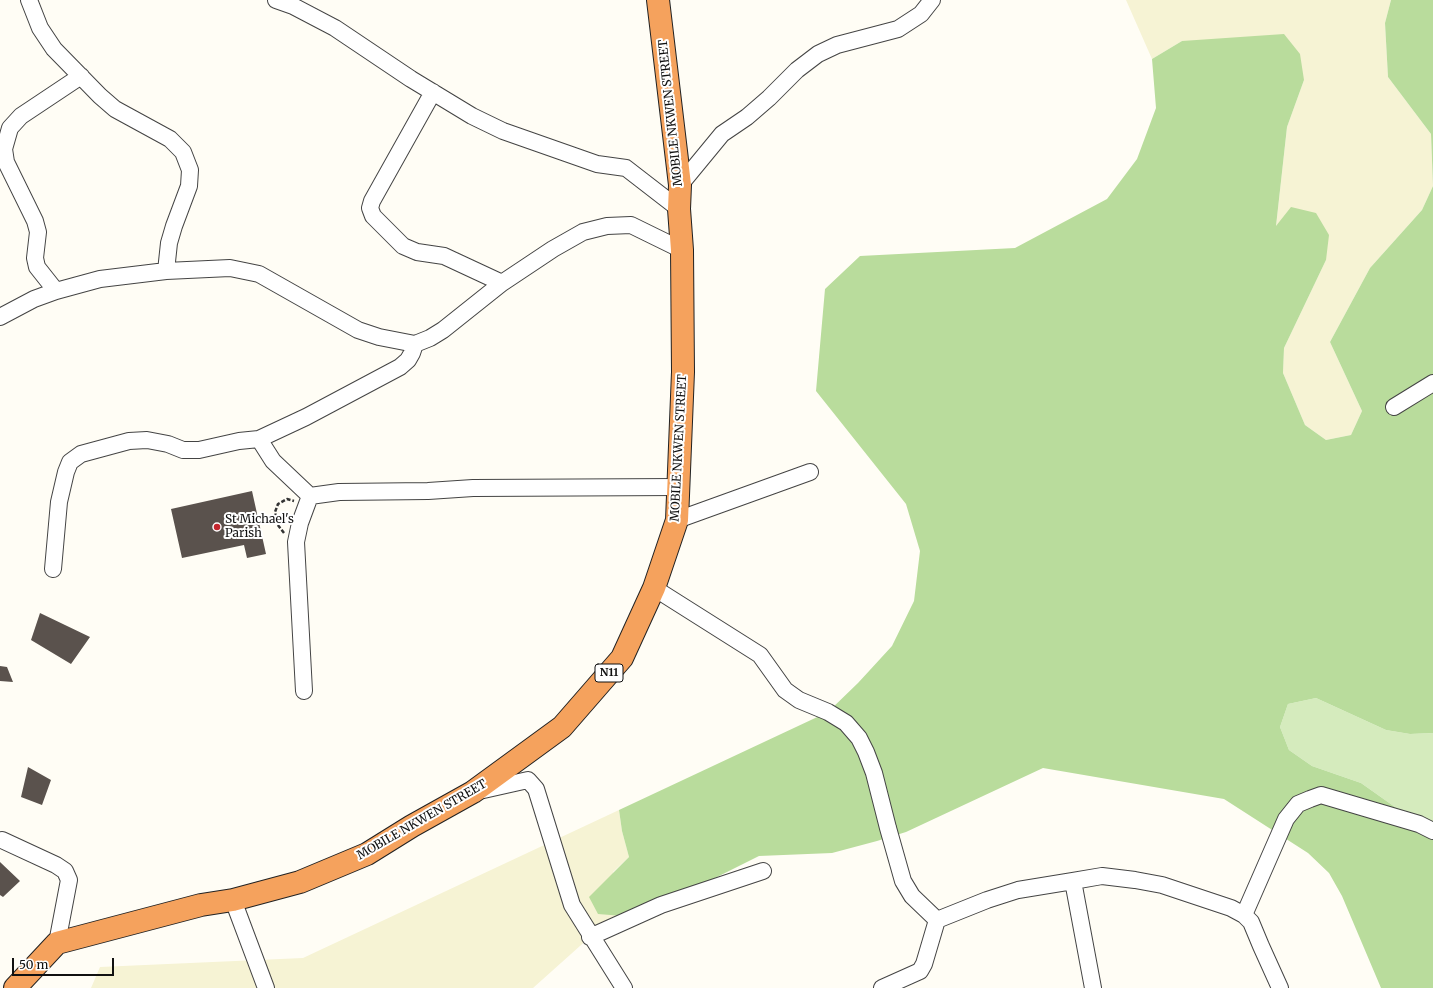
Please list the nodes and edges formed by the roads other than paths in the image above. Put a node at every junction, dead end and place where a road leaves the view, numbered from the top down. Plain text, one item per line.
1 (29, 0) edge
2 (276, 0) edge
3 (658, 0) edge
4 (932, 0) edge
5 (81, 76) junction
6 (433, 92) junction
7 (680, 185) junction
8 (679, 209) junction
9 (682, 250) junction
10 (166, 271) junction
11 (502, 283) junction
12 (56, 291) junction
13 (0, 317) edge
14 (415, 344) junction
15 (1433, 383) edge
16 (1394, 407) dead end
17 (259, 439) junction
18 (810, 472) dead end
19 (679, 487) junction
20 (310, 496) junction
21 (677, 520) junction
22 (53, 569) dead end
23 (654, 588) junction
24 (304, 691) dead end
25 (474, 792) junction
26 (1433, 831) edge
27 (2, 840) dead end
28 (763, 871) dead end
29 (1073, 881) junction
30 (233, 900) junction
31 (1244, 915) junction
32 (937, 920) junction
33 (590, 936) junction
34 (57, 943) junction
35 (15, 988) edge
36 (266, 988) edge
37 (624, 988) edge
38 (882, 988) edge
39 (1093, 988) edge
40 (1280, 988) edge

1 - 5 street
2 - 6 street
3 - 7 highway, MOBILE NKWEN STREET / N11
4 - 7 street
5 - 10 street
5 - 12 street
6 - 8 street
6 - 11 street
7 - 8 highway, MOBILE NKWEN STREET / N11
8 - 9 highway, MOBILE NKWEN STREET / N11
9 - 11 street
9 - 19 highway, MOBILE NKWEN STREET / N11
10 - 12 street
10 - 14 street
11 - 14 street
12 - 13 street
14 - 17 street
15 - 16 street
17 - 20 street
17 - 22 street
18 - 21 street
19 - 20 street
19 - 21 highway, MOBILE NKWEN STREET / N11
20 - 24 street
21 - 23 highway, MOBILE NKWEN STREET / N11
23 - 25 highway, MOBILE NKWEN STREET / N11
23 - 32 street
25 - 30 highway, MOBILE NKWEN STREET / N11
25 - 33 street
26 - 31 street
27 - 34 street
28 - 33 street
29 - 31 street
29 - 32 street
29 - 39 street
30 - 34 highway, MOBILE NKWEN STREET / N11
30 - 36 street
31 - 40 street
32 - 38 street
33 - 37 street
34 - 35 highway

